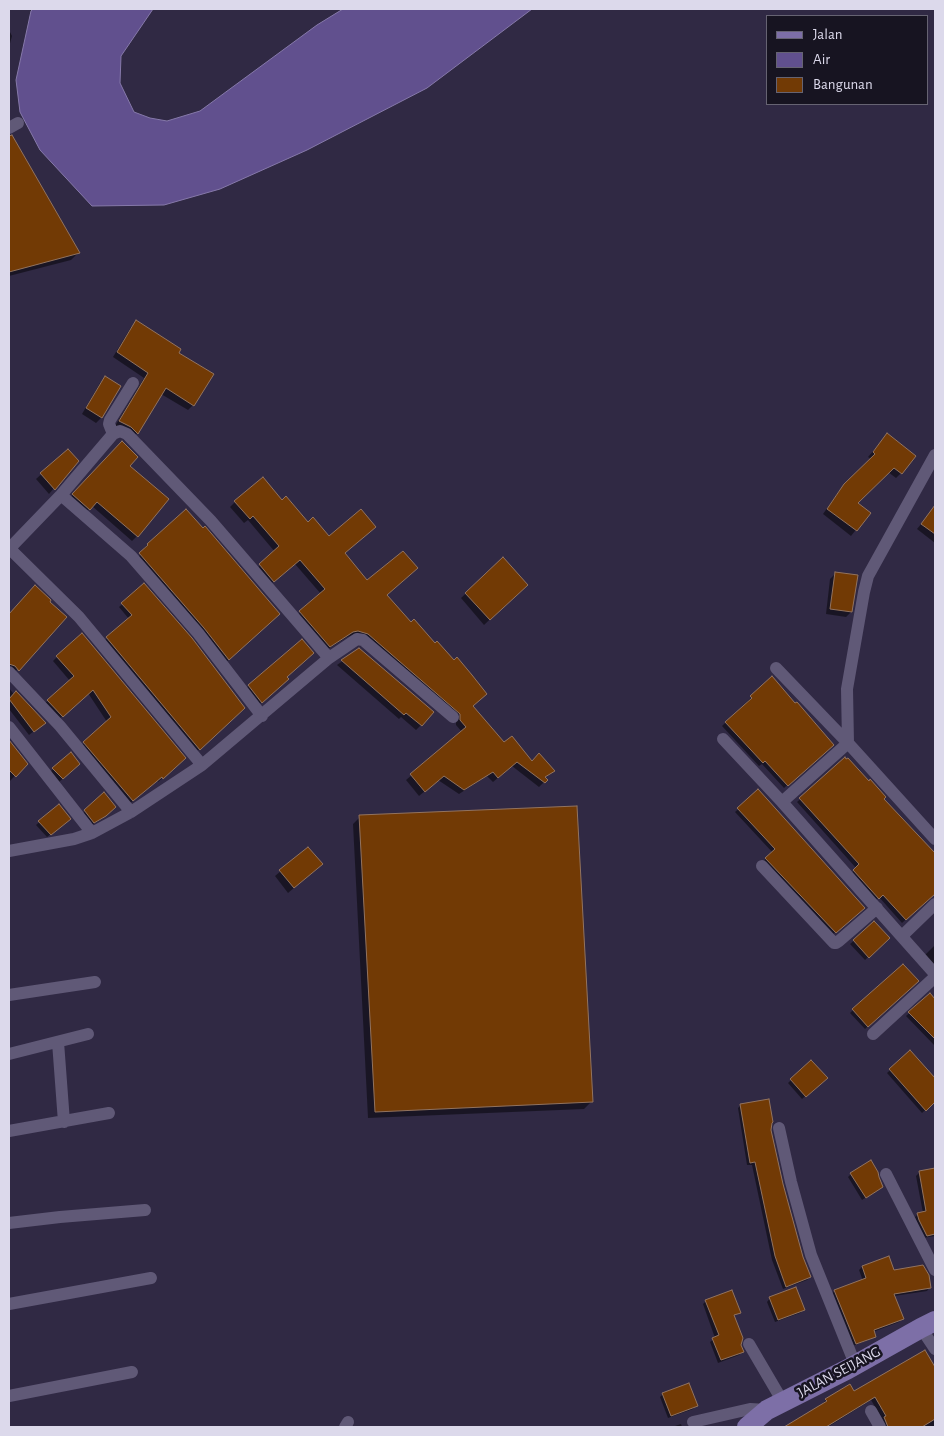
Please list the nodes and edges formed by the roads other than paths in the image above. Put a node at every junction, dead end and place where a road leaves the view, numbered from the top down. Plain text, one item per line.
1 (133, 383) dead end
2 (112, 434) junction
3 (935, 454) edge
4 (61, 495) junction
5 (9, 548) edge
6 (329, 658) junction
7 (776, 668) dead end
8 (9, 672) edge
9 (262, 716) junction
10 (453, 717) dead end
11 (9, 726) edge
12 (723, 739) dead end
13 (848, 743) junction
14 (202, 765) junction
15 (782, 802) junction
16 (131, 812) junction
17 (92, 833) junction
18 (935, 839) edge
19 (9, 852) edge
20 (762, 866) dead end
21 (935, 904) edge
22 (877, 908) junction
23 (902, 936) junction
24 (935, 976) edge
25 (95, 982) dead end
26 (9, 995) edge
27 (88, 1034) dead end
28 (873, 1034) dead end
29 (58, 1042) junction
30 (9, 1054) edge
31 (109, 1113) dead end
32 (64, 1122) junction
33 (779, 1128) dead end
34 (9, 1131) edge
35 (886, 1174) dead end
36 (145, 1210) dead end
37 (9, 1224) edge
38 (935, 1270) edge
39 (151, 1278) dead end
40 (9, 1304) edge
41 (928, 1324) edge
42 (749, 1344) dead end
43 (935, 1349) edge
44 (855, 1364) junction
45 (132, 1372) dead end
46 (9, 1396) edge
47 (775, 1406) junction
48 (871, 1411) dead end
49 (693, 1422) dead end
50 (746, 1427) edge
51 (880, 1427) edge

1 - 2 street
2 - 4 street
2 - 6 street
3 - 13 street
4 - 5 street
4 - 9 street
5 - 14 street
6 - 9 street
6 - 10 street
7 - 13 street
8 - 16 street
9 - 14 street
11 - 17 street
12 - 15 street
13 - 15 street
13 - 18 street
14 - 16 street
15 - 22 street
16 - 17 street
17 - 19 street
20 - 22 street
21 - 23 street
22 - 23 street
23 - 24 street
24 - 28 street
25 - 26 street
27 - 29 street
29 - 30 street
29 - 32 street
31 - 32 street
32 - 34 street
33 - 44 street
35 - 38 street
36 - 37 street
39 - 40 street
41 - 43 street
41 - 44 main road, JALAN SEIJANG
42 - 47 street
44 - 47 main road, JALAN SEIJANG
45 - 46 street
47 - 49 street
47 - 50 main road, JALAN SEIJANG
48 - 51 street

